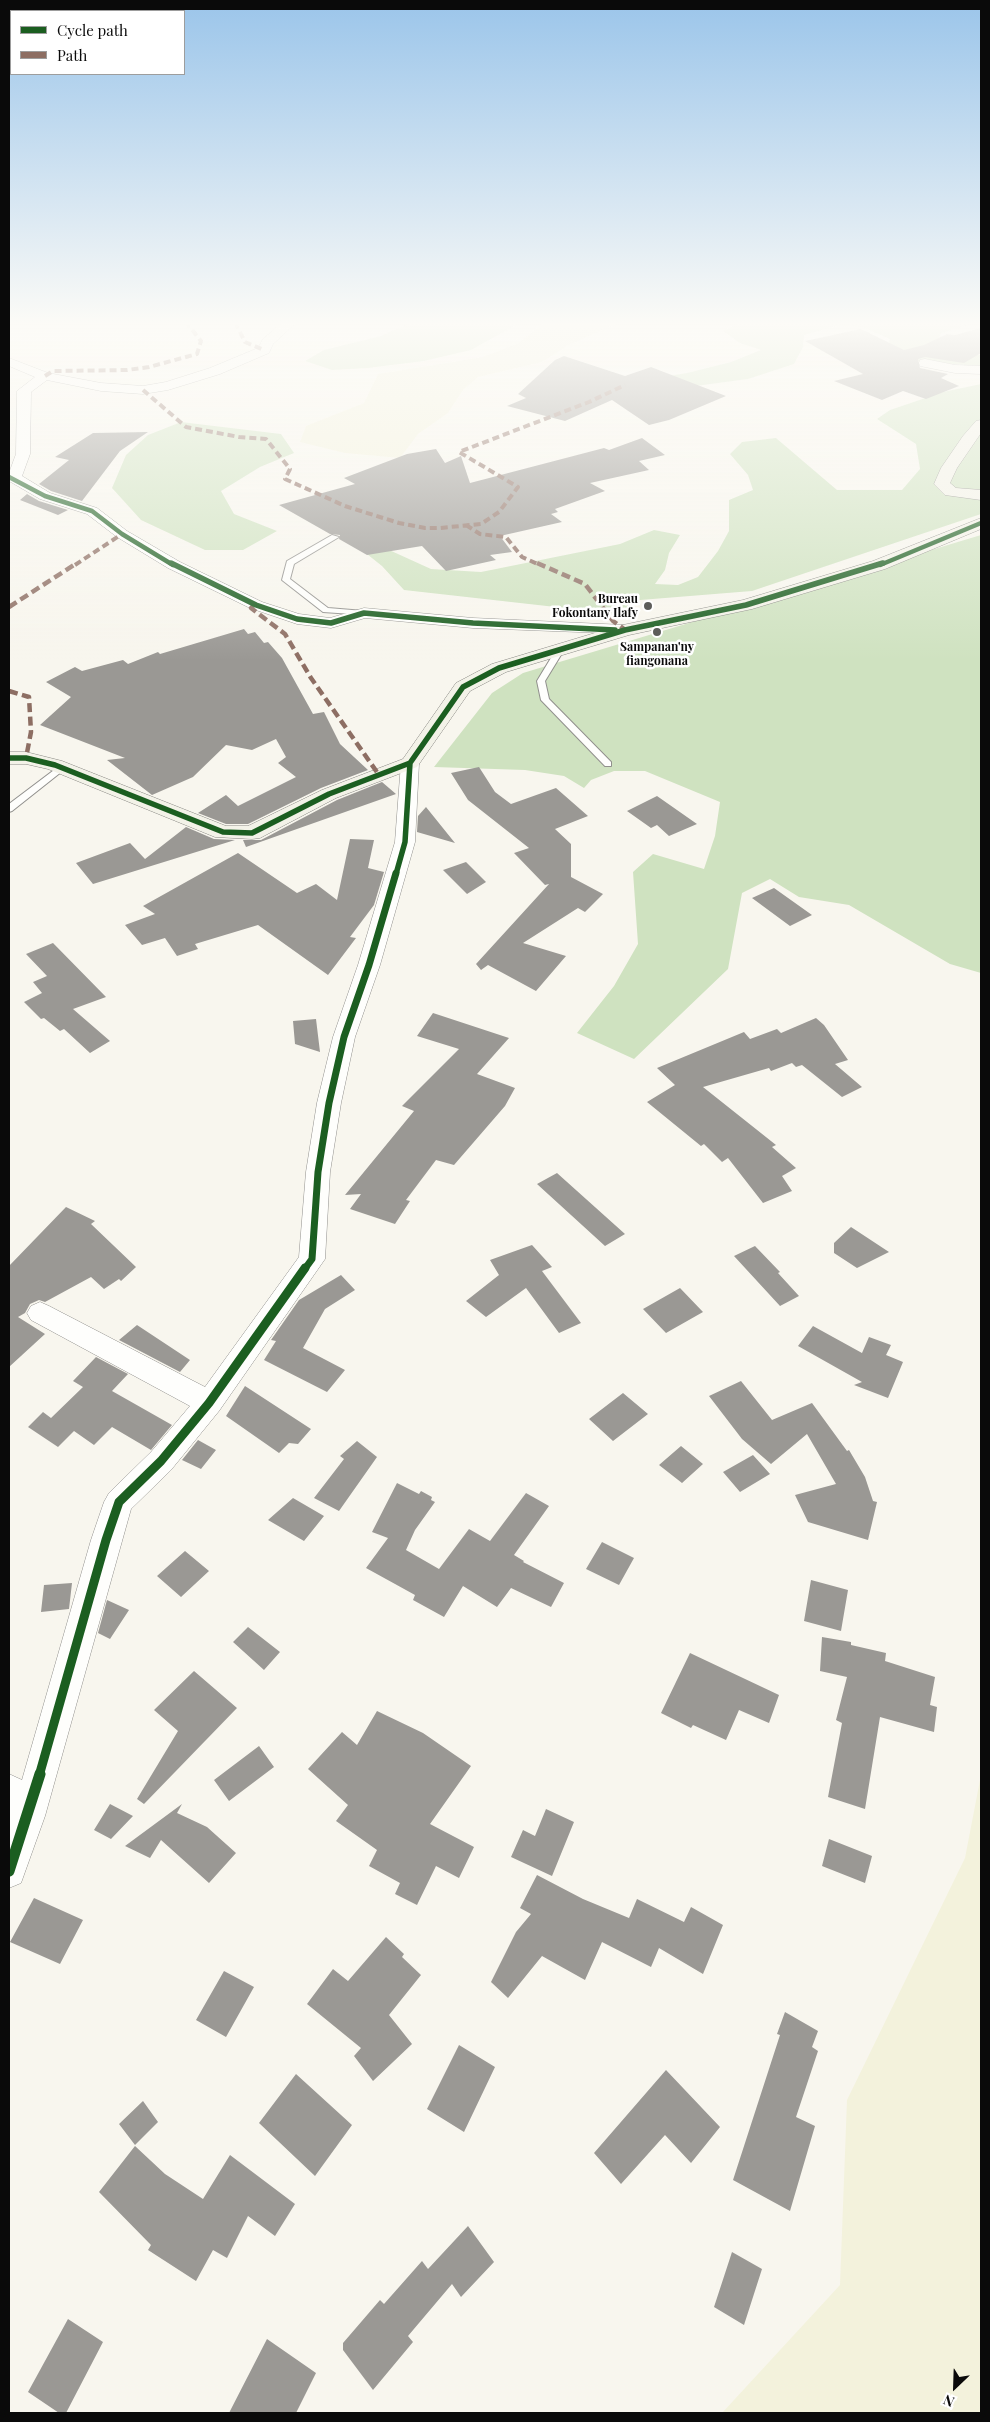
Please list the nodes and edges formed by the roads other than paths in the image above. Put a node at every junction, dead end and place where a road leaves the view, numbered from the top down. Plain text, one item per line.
1 (24, 435) edge
2 (971, 435) edge
3 (11, 477) edge
4 (981, 494) edge
5 (981, 523) edge
6 (335, 537) dead end
7 (364, 613) junction
8 (625, 630) junction
9 (560, 650) junction
10 (9, 758) edge
11 (410, 763) junction
12 (608, 764) dead end
13 (62, 767) junction
14 (9, 809) edge
15 (40, 1313) dead end
16 (209, 1402) junction
17 (18, 1804) edge
18 (9, 1871) edge

1 - 3 street
2 - 4 street
3 - 7 street
5 - 8 street
6 - 7 lane
7 - 8 street
8 - 9 street
9 - 11 street
9 - 12 lane
10 - 13 street
11 - 13 street
11 - 16 street
13 - 14 lane
15 - 16 street
16 - 17 street
17 - 18 street

